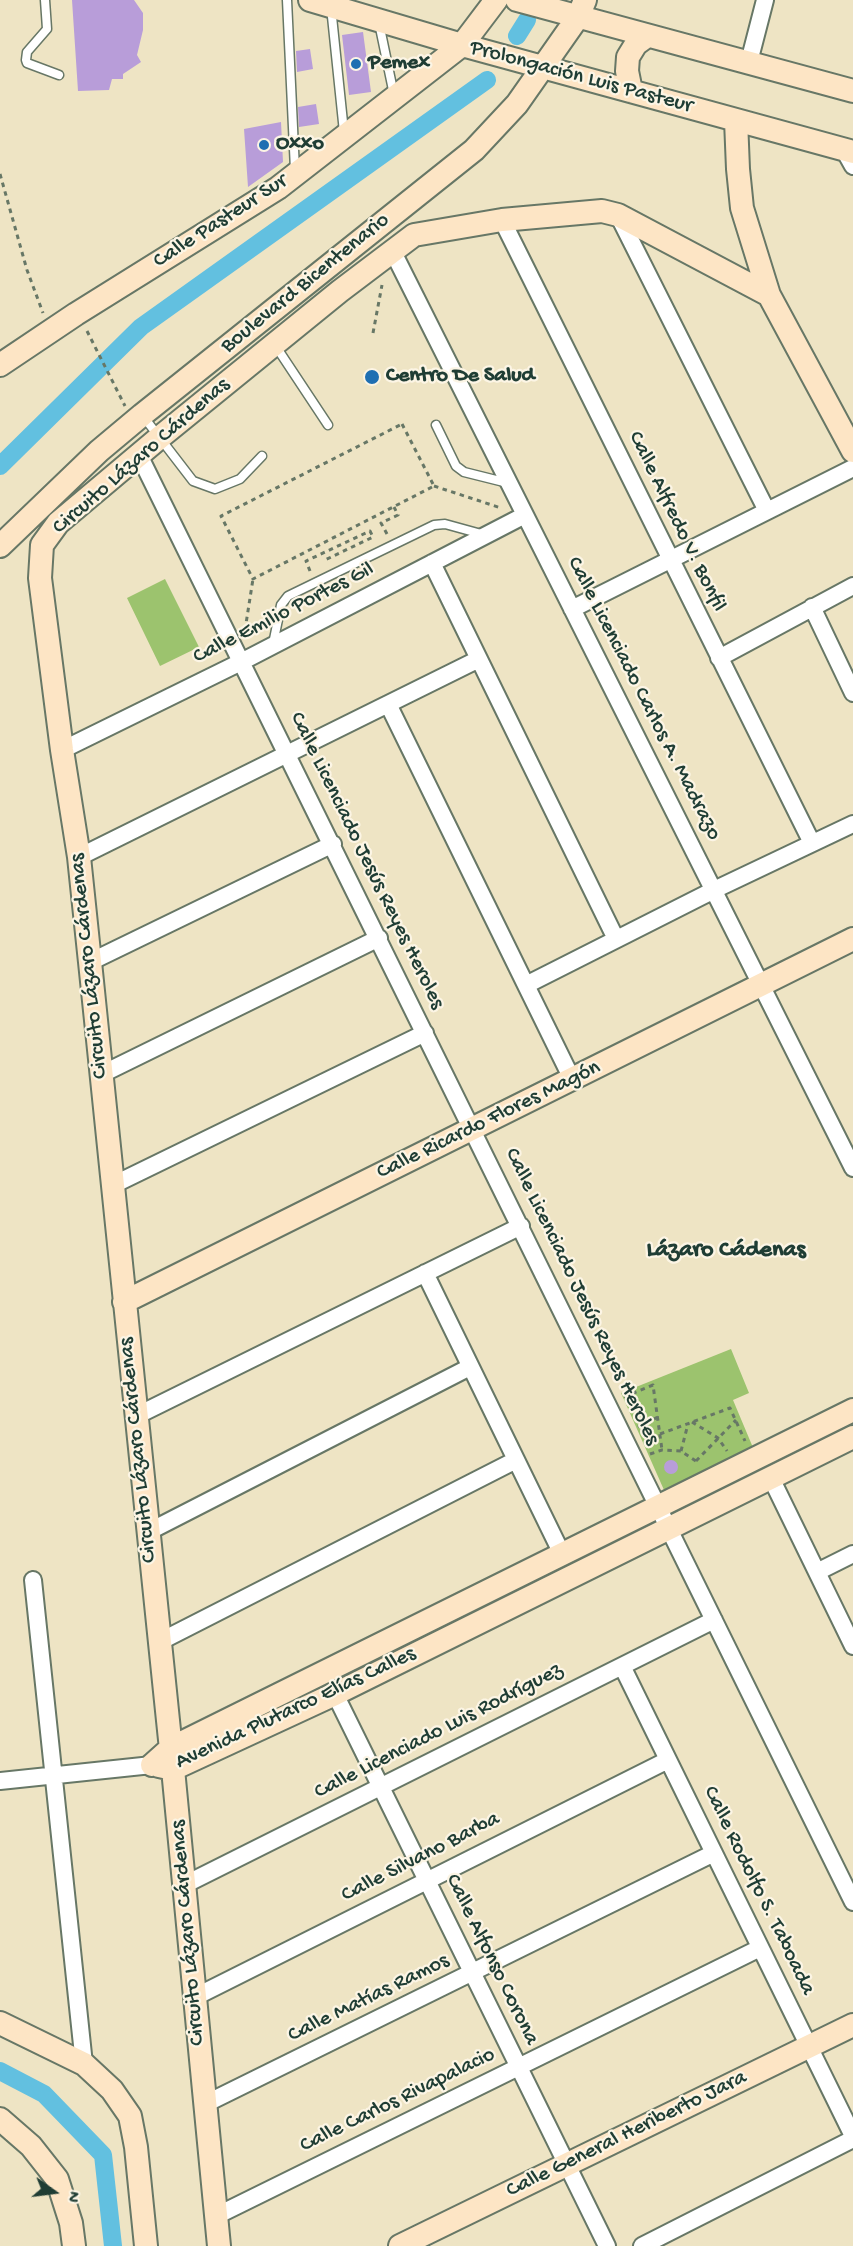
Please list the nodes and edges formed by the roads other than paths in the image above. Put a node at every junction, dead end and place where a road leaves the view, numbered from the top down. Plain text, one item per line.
1 (45, 0) edge
2 (287, 0) edge
3 (496, 0) edge
4 (517, 0) edge
5 (765, 0) edge
6 (320, 3) edge
7 (582, 8) edge
8 (378, 20) junction
9 (647, 36) junction
10 (462, 45) junction
11 (749, 62) junction
12 (543, 68) junction
13 (59, 75) dead end
14 (631, 91) junction
15 (853, 91) edge
16 (394, 96) junction
17 (736, 120) junction
18 (345, 136) junction
19 (850, 156) edge
20 (295, 175) junction
21 (407, 204) junction
22 (618, 215) junction
23 (502, 220) junction
24 (382, 224) junction
25 (424, 233) junction
26 (392, 250) junction
27 (340, 291) junction
28 (769, 295) junction
29 (274, 345) junction
30 (0, 365) edge
31 (142, 415) junction
32 (328, 425) dead end
33 (436, 425) dead end
34 (159, 438) junction
35 (853, 451) edge
36 (140, 455) junction
37 (262, 456) dead end
38 (853, 468) edge
39 (509, 483) junction
40 (767, 511) junction
41 (525, 515) junction
42 (485, 535) junction
43 (0, 546) edge
44 (670, 560) junction
45 (432, 563) junction
46 (853, 586) edge
47 (812, 608) junction
48 (572, 609) junction
49 (273, 645) junction
50 (719, 658) junction
51 (479, 659) junction
52 (243, 661) junction
53 (853, 693) edge
54 (387, 704) junction
55 (62, 750) junction
56 (288, 753) junction
57 (853, 824) edge
58 (812, 843) junction
59 (333, 844) junction
60 (79, 857) junction
61 (714, 890) junction
62 (379, 938) junction
63 (616, 939) junction
64 (853, 939) edge
65 (90, 962) junction
66 (526, 985) junction
67 (761, 985) junction
68 (425, 1032) junction
69 (102, 1074) junction
70 (572, 1079) junction
71 (473, 1129) junction
72 (853, 1168) edge
73 (113, 1185) junction
74 (520, 1226) junction
75 (425, 1273) junction
76 (124, 1302) junction
77 (470, 1366) junction
78 (853, 1410) edge
79 (136, 1416) junction
80 (853, 1437) edge
81 (516, 1460) junction
82 (771, 1478) junction
83 (658, 1506) junction
84 (669, 1528) junction
85 (148, 1532) junction
86 (562, 1554) junction
87 (853, 1554) edge
88 (817, 1572) junction
89 (33, 1580) dead end
90 (714, 1620) junction
91 (159, 1642) junction
92 (853, 1646) edge
93 (622, 1666) junction
94 (335, 1694) junction
95 (668, 1760) junction
96 (165, 1761) junction
97 (54, 1775) junction
98 (0, 1781) edge
99 (381, 1787) junction
100 (714, 1853) junction
101 (427, 1880) junction
102 (183, 1885) junction
103 (853, 1900) edge
104 (760, 1947) junction
105 (472, 1973) junction
106 (195, 1997) junction
107 (0, 2023) edge
108 (853, 2025) edge
109 (809, 2046) junction
110 (84, 2064) junction
111 (519, 2067) junction
112 (205, 2104) junction
113 (0, 2119) edge
114 (853, 2137) edge
115 (567, 2164) junction
116 (216, 2216) junction
117 (74, 2246) edge
118 (146, 2246) edge
119 (219, 2246) edge
120 (400, 2246) edge
121 (607, 2246) edge
122 (642, 2246) edge

1 - 13 lane
2 - 20 lane
3 - 10 street, Calle Pasteur Sur
4 - 7 street
5 - 11 street
6 - 8 street, Prolongación Luis Pasteur
6 - 18 lane
7 - 9 street
7 - 12 street, Boulevard Bicentenario
8 - 10 street, Prolongación Luis Pasteur
8 - 16 lane
9 - 11 street
9 - 14 street
10 - 12 street, Prolongación Luis Pasteur
10 - 16 street, Calle Pasteur Sur
11 - 15 street
12 - 14 street, Prolongación Luis Pasteur
12 - 21 street, Boulevard Bicentenario
14 - 17 street, Prolongación Luis Pasteur
16 - 18 street, Calle Pasteur Sur
17 - 19 street, Prolongación Luis Pasteur
17 - 28 street
18 - 20 street, Calle Pasteur Sur
20 - 30 street, Calle Pasteur Sur
21 - 24 street, Boulevard Bicentenario
21 - 25 street
22 - 23 street, Circuito Lázaro Cárdenas
22 - 28 street, Circuito Lázaro Cárdenas
22 - 40 street
23 - 25 street, Circuito Lázaro Cárdenas
23 - 44 street, Calle Alfredo V. Bonfil
24 - 27 street
24 - 31 street, Boulevard Bicentenario
25 - 26 street, Circuito Lázaro Cárdenas
26 - 27 street, Circuito Lázaro Cárdenas
26 - 39 street, Calle Licenciado Carlos A. Madrazo
27 - 29 street, Circuito Lázaro Cárdenas
28 - 35 street
29 - 32 lane
29 - 34 street, Circuito Lázaro Cárdenas
31 - 34 lane
31 - 43 street, Boulevard Bicentenario
33 - 39 lane
34 - 36 street, Circuito Lázaro Cárdenas
34 - 37 lane
36 - 52 street, Calle Licenciado Jesús Reyes Heroles
36 - 55 street, Circuito Lázaro Cárdenas
38 - 40 street
39 - 41 street, Calle Licenciado Carlos A. Madrazo
40 - 44 street
41 - 42 street, Calle Emilio Portes Gil
41 - 48 street, Calle Licenciado Carlos A. Madrazo
42 - 45 street, Calle Emilio Portes Gil
42 - 49 lane
44 - 48 street
44 - 50 street, Calle Alfredo V. Bonfil
45 - 49 street, Calle Emilio Portes Gil
45 - 51 street
46 - 47 street
47 - 50 street
47 - 53 street
48 - 61 street, Calle Licenciado Carlos A. Madrazo
49 - 52 street, Calle Emilio Portes Gil
50 - 58 street, Calle Alfredo V. Bonfil
51 - 54 street
51 - 63 street
52 - 55 street, Calle Emilio Portes Gil
52 - 56 street, Calle Licenciado Jesús Reyes Heroles
54 - 56 street
54 - 66 street
55 - 60 street, Circuito Lázaro Cárdenas
56 - 59 street, Calle Licenciado Jesús Reyes Heroles
56 - 60 street
57 - 58 street
58 - 61 street
59 - 62 street, Calle Licenciado Jesús Reyes Heroles
59 - 65 street
60 - 65 street, Circuito Lázaro Cárdenas
61 - 63 street
61 - 67 street, Calle Licenciado Carlos A. Madrazo
62 - 68 street, Calle Licenciado Jesús Reyes Heroles
62 - 69 street
63 - 66 street
64 - 67 street, Calle Ricardo Flores Magón
65 - 69 street, Circuito Lázaro Cárdenas
66 - 70 street
67 - 70 street, Calle Ricardo Flores Magón
67 - 72 street, Calle Licenciado Carlos A. Madrazo
68 - 71 street, Calle Licenciado Jesús Reyes Heroles
68 - 73 street
69 - 73 street, Circuito Lázaro Cárdenas
70 - 71 street, Calle Ricardo Flores Magón
71 - 74 street, Calle Licenciado Jesús Reyes Heroles
71 - 76 street, Calle Ricardo Flores Magón
73 - 76 street, Circuito Lázaro Cárdenas
74 - 75 street
74 - 83 street, Calle Licenciado Jesús Reyes Heroles
75 - 77 street
75 - 79 street
76 - 79 street, Circuito Lázaro Cárdenas
77 - 81 street
77 - 85 street
78 - 83 street, Avenida Plutarco Elías Calles
79 - 85 street, Circuito Lázaro Cárdenas
80 - 82 street, Avenida Plutarco Elías Calles
81 - 86 street
81 - 91 street
82 - 84 street, Avenida Plutarco Elías Calles
82 - 88 street
83 - 84 street, Calle Licenciado Jesús Reyes Heroles
83 - 86 street, Avenida Plutarco Elías Calles
84 - 90 street, Calle Licenciado Jesús Reyes Heroles
84 - 94 street, Avenida Plutarco Elías Calles
85 - 91 street, Circuito Lázaro Cárdenas
86 - 96 street, Avenida Plutarco Elías Calles
87 - 88 street
88 - 92 street
89 - 97 street
90 - 93 street, Calle Licenciado Luis Rodríguez
90 - 103 street, Calle Licenciado Jesús Reyes Heroles
91 - 96 street, Circuito Lázaro Cárdenas
93 - 95 street, Calle Rodolfo S. Taboada
93 - 99 street, Calle Licenciado Luis Rodríguez
94 - 96 street, Avenida Plutarco Elías Calles
94 - 99 street, Calle Alfonso Corona
95 - 100 street, Calle Rodolfo S. Taboada
95 - 101 street, Calle Silvano Barba
96 - 97 street
96 - 102 street, Circuito Lázaro Cárdenas
97 - 98 street
97 - 110 street
99 - 101 street, Calle Alfonso Corona
99 - 102 street, Calle Licenciado Luis Rodríguez
100 - 104 street, Calle Rodolfo S. Taboada
100 - 105 street, Calle Matías Ramos
101 - 105 street, Calle Alfonso Corona
101 - 106 street, Calle Silvano Barba
102 - 106 street, Circuito Lázaro Cárdenas
104 - 109 street, Calle Rodolfo S. Taboada
104 - 111 street, Calle Carlos Rivapalacio
105 - 111 street, Calle Alfonso Corona
105 - 112 street, Calle Matías Ramos
106 - 112 street, Circuito Lázaro Cárdenas
107 - 110 street
108 - 109 street, Calle General Heriberto Jara
109 - 114 street, Calle Rodolfo S. Taboada
109 - 115 street, Calle General Heriberto Jara
110 - 118 street
111 - 115 street, Calle Alfonso Corona
111 - 116 street, Calle Carlos Rivapalacio
112 - 116 street, Circuito Lázaro Cárdenas
113 - 117 street
114 - 122 street
115 - 120 street, Calle General Heriberto Jara
115 - 121 street, Calle Alfonso Corona
116 - 119 street, Circuito Lázaro Cárdenas

